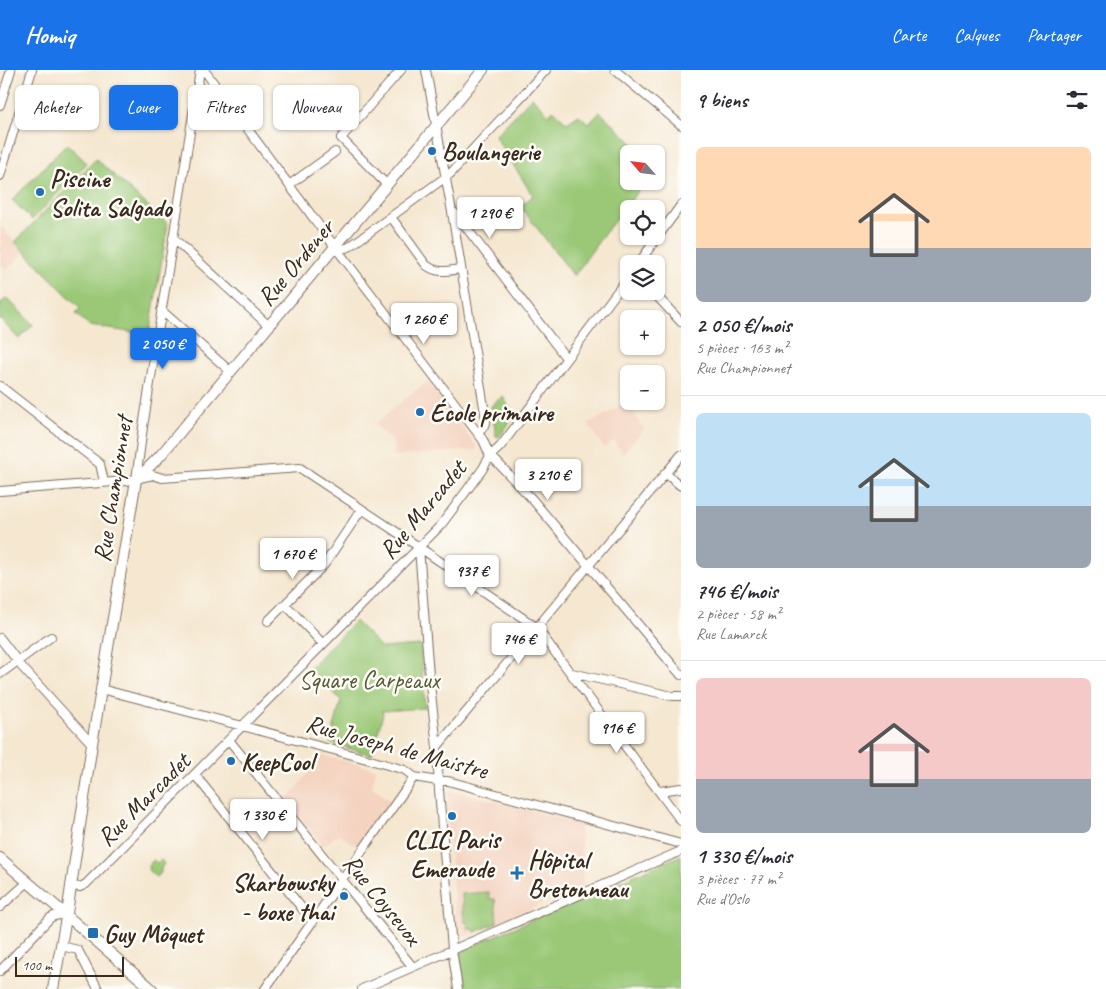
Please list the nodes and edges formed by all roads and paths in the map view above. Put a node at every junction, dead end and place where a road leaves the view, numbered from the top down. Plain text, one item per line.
1 (11, 70) edge
2 (32, 70) edge
3 (200, 70) edge
4 (204, 70) edge
5 (401, 70) edge
6 (426, 70) edge
7 (483, 70) edge
8 (546, 70) edge
9 (615, 70) edge
10 (3, 84) edge
11 (0, 105) edge
12 (359, 118) edge
13 (681, 125) edge
14 (435, 127) junction
15 (349, 130) edge
16 (335, 152) dead end
17 (0, 176) edge
18 (445, 178) junction
19 (289, 185) junction
20 (387, 185) junction
21 (681, 205) edge
22 (452, 212) junction
23 (394, 221) dead end
24 (173, 238) junction
25 (335, 247) junction
26 (645, 255) edge
27 (460, 269) junction
28 (620, 288) edge
29 (660, 300) edge
30 (161, 310) junction
31 (681, 322) edge
32 (269, 326) junction
33 (566, 358) junction
34 (231, 372) junction
35 (0, 386) edge
36 (478, 434) junction
37 (681, 455) edge
38 (490, 456) junction
39 (665, 473) junction
40 (136, 480) junction
41 (104, 482) junction
42 (681, 486) edge
43 (0, 491) edge
44 (361, 510) junction
45 (419, 548) junction
46 (587, 566) junction
47 (285, 604) junction
48 (268, 621) dead end
49 (536, 626) junction
50 (51, 637) dead end
51 (0, 638) edge
52 (324, 644) junction
53 (18, 662) junction
54 (572, 673) junction
55 (0, 674) edge
56 (681, 675) edge
57 (101, 689) junction
58 (681, 696) edge
59 (242, 726) junction
60 (229, 740) junction
61 (92, 744) junction
62 (437, 747) junction
63 (195, 775) junction
64 (414, 777) junction
65 (438, 781) junction
66 (681, 788) edge
67 (660, 792) junction
68 (681, 821) edge
69 (681, 844) edge
70 (681, 851) edge
71 (0, 858) edge
72 (342, 879) junction
73 (28, 882) junction
74 (70, 886) junction
75 (0, 907) edge
76 (66, 914) junction
77 (314, 922) junction
78 (61, 946) junction
79 (452, 949) junction
80 (412, 966) junction
81 (0, 970) edge
82 (53, 989) edge
83 (98, 989) edge
84 (152, 989) edge
85 (265, 989) edge
86 (362, 989) edge
87 (458, 989) edge

1 - 10 street
2 - 17 street
3 - 24 street, Rue Championnet
4 - 19 street
5 - 12 street
6 - 14 street
7 - 14 main road, Rue Ordener
8 - 18 street
9 - 13 street
10 - 11 street
14 - 18 street
14 - 20 main road, Rue Ordener
15 - 20 street
16 - 19 street
18 - 22 street
18 - 25 street
19 - 25 street
20 - 25 main road, Rue Ordener
21 - 26 street
22 - 27 street
22 - 33 street
23 - 27 street
24 - 30 street, Rue Championnet
24 - 32 street
25 - 32 main road, Rue Ordener
25 - 36 street
27 - 36 street
28 - 33 street, Rue Marcadet
29 - 31 street
30 - 34 street
30 - 40 street, Rue Championnet
32 - 34 main road, Rue Ordener
33 - 38 street, Rue Marcadet
34 - 40 main road, Rue Ordener
35 - 41 street
36 - 38 street
37 - 39 street
38 - 45 street, Rue Marcadet
38 - 46 street
39 - 42 street
39 - 46 street
40 - 41 street
40 - 44 street
40 - 57 main road, Rue Championnet
41 - 43 street
44 - 45 street
44 - 47 street
45 - 49 street
45 - 52 street, Rue Marcadet
45 - 62 street
46 - 49 street
46 - 56 street
47 - 48 street
47 - 52 street
49 - 54 street
49 - 62 street
50 - 53 street
51 - 53 street
52 - 59 street, Rue Marcadet
53 - 55 street
53 - 61 street
54 - 58 street
54 - 67 street
57 - 59 street, Rue Joseph de Maistre
57 - 61 main road, Rue Championnet
59 - 60 street, Rue Marcadet
59 - 64 street, Rue Joseph de Maistre
60 - 63 street, Rue Marcadet
60 - 72 street, Rue Coysevox
61 - 74 main road, Rue Championnet
62 - 65 street
63 - 74 street, Rue Marcadet
63 - 77 street
64 - 65 street, Rue Joseph de Maistre
64 - 72 street
65 - 69 street, Rue Joseph de Maistre
65 - 79 street
66 - 67 street
67 - 68 street
70 - 79 street
71 - 73 main road
72 - 77 street
72 - 80 street, Rue Coysevox
73 - 75 street
73 - 76 main road
74 - 76 main road, Rue Championnet
76 - 78 main road, Rue Championnet
76 - 81 street
76 - 84 main road
77 - 85 street
78 - 82 main road, Rue Championnet
78 - 83 street
79 - 80 street
79 - 87 street
80 - 86 street

